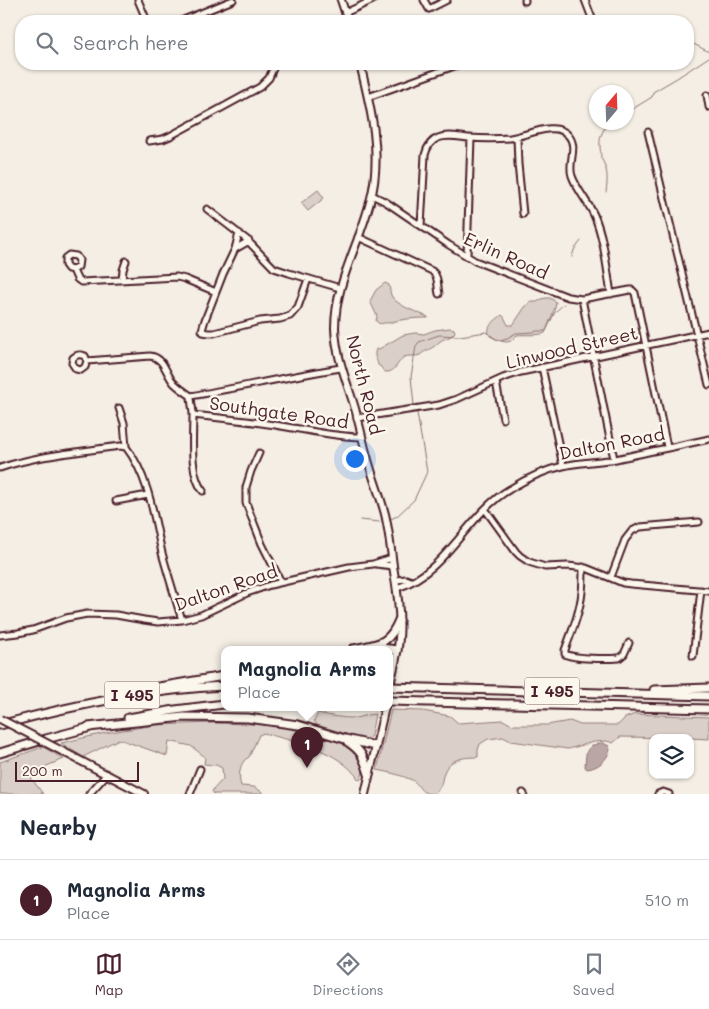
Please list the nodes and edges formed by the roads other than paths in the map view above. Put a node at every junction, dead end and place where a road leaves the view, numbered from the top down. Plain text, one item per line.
1 (138, 0) edge
2 (234, 0) edge
3 (340, 0) edge
4 (373, 0) edge
5 (424, 0) edge
6 (447, 0) edge
7 (585, 0) edge
8 (345, 13) joint
9 (144, 15) edge
10 (197, 15) edge
11 (591, 15) edge
12 (272, 70) edge
13 (361, 70) edge
14 (443, 70) edge
15 (706, 95) dead end
16 (368, 97) junction
17 (709, 108) edge
18 (648, 132) dead end
19 (517, 137) junction
20 (471, 138) junction
21 (149, 142) dead end
22 (372, 195) junction
23 (207, 209) dead end
24 (523, 214) dead end
25 (421, 226) junction
26 (239, 233) junction
27 (358, 237) junction
28 (249, 241) junction
29 (235, 248) junction
30 (467, 256) junction
31 (126, 261) dead end
32 (73, 270) dead end
33 (308, 279) junction
34 (122, 280) junction
35 (340, 288) junction
36 (216, 292) junction
37 (439, 294) dead end
38 (611, 294) junction
39 (582, 299) junction
40 (709, 332) edge
41 (697, 334) junction
42 (646, 345) junction
43 (594, 356) junction
44 (87, 361) dead end
45 (542, 367) junction
46 (342, 368) junction
47 (496, 382) junction
48 (709, 385) edge
49 (191, 396) junction
50 (120, 408) dead end
51 (193, 415) junction
52 (358, 418) junction
53 (503, 419) dead end
54 (362, 437) junction
55 (709, 439) edge
56 (126, 447) junction
57 (668, 447) junction
58 (259, 453) dead end
59 (614, 459) junction
60 (563, 466) junction
61 (0, 468) edge
62 (204, 491) dead end
63 (148, 495) junction
64 (116, 501) dead end
65 (485, 509) junction
66 (699, 522) dead end
67 (392, 558) junction
68 (373, 564) junction
69 (393, 566) junction
70 (583, 567) junction
71 (611, 577) junction
72 (396, 580) junction
73 (411, 581) junction
74 (281, 582) junction
75 (397, 588) junction
76 (701, 590) junction
77 (709, 591) edge
78 (182, 620) junction
79 (400, 620) junction
80 (0, 628) edge
81 (0, 635) edge
82 (629, 643) dead end
83 (369, 646) edge
84 (393, 649) edge
85 (397, 650) junction
86 (693, 656) dead end
87 (393, 669) edge
88 (221, 677) edge
89 (393, 684) edge
90 (221, 686) edge
91 (709, 688) edge
92 (575, 692) junction
93 (709, 696) edge
94 (393, 701) edge
95 (93, 702) junction
96 (221, 704) edge
97 (709, 710) edge
98 (383, 711) edge
99 (0, 719) edge
100 (0, 725) edge
101 (88, 727) junction
102 (331, 734) junction
103 (376, 746) junction
104 (0, 753) edge
105 (200, 769) dead end
106 (106, 774) junction
107 (369, 774) junction
108 (89, 794) edge
109 (144, 794) edge
110 (190, 794) edge
111 (365, 794) edge
112 (658, 794) edge
113 (669, 794) edge

1 - 9 street
2 - 10 street
3 - 8 main road
4 - 8 street
5 - 6 street
7 - 11 street
12 - 21 street
13 - 16 main road, North Road
14 - 16 street
15 - 17 street
16 - 22 main road, North Road
18 - 41 street
19 - 20 street
19 - 24 street
19 - 38 street
20 - 25 street
20 - 30 street
22 - 25 street, Erlin Road
22 - 27 main road, North Road
23 - 26 street
25 - 30 street, Erlin Road
26 - 28 street
26 - 29 street
27 - 35 main road, North Road
27 - 37 street
28 - 29 street
28 - 33 street
29 - 36 street
30 - 39 street, Erlin Road
31 - 34 street
32 - 34 street
33 - 35 street
33 - 36 street
34 - 36 street
35 - 46 main road, North Road
38 - 39 street, Erlin Road
38 - 42 street, Erlin Road
39 - 43 street
40 - 41 street, Linwood Street
41 - 42 street, Linwood Street
41 - 48 street
42 - 43 street, Linwood Street
42 - 57 street
43 - 45 street, Linwood Street
43 - 59 street
44 - 49 street
45 - 47 street, Linwood Street
45 - 60 street
46 - 49 street
46 - 52 main road, North Road
47 - 52 street, Linwood Street
47 - 53 street
49 - 51 street
50 - 56 street
51 - 54 street, Southgate Road
51 - 62 street
52 - 54 main road, North Road
54 - 67 main road, North Road
55 - 57 street, Dalton Road
56 - 61 street
56 - 63 street
57 - 59 street, Dalton Road
58 - 74 street
59 - 60 street, Dalton Road
60 - 65 street, Dalton Road
63 - 64 street
63 - 78 street
65 - 70 street
65 - 73 street, Dalton Road
66 - 71 street
67 - 68 street, Dalton Road
67 - 69 main road, North Road
68 - 69 street, Dalton Road
68 - 74 street, Dalton Road
69 - 72 main road, North Road
70 - 71 street
70 - 82 street
71 - 76 street
72 - 73 street
72 - 75 main road, North Road
73 - 75 street, Dalton Road
74 - 78 street, Dalton Road
75 - 79 main road, North Road
76 - 77 street
76 - 86 street
78 - 81 street, Dalton Road
79 - 83 highway
79 - 85 main road, North Road
80 - 81 street
84 - 85 highway
85 - 87 main road, North Road
88 - 95 highway
89 - 92 highway, I 495
90 - 95 highway, I 495
91 - 92 highway
92 - 93 highway, I 495
94 - 97 highway, I 495
95 - 100 highway, I 495
96 - 101 highway, I 495
98 - 103 main road
99 - 106 main road, bridge
101 - 102 highway
101 - 104 highway, I 495
102 - 103 highway
102 - 107 highway
103 - 107 main road
105 - 110 street
106 - 108 street
106 - 109 main road
107 - 111 main road
112 - 113 street

